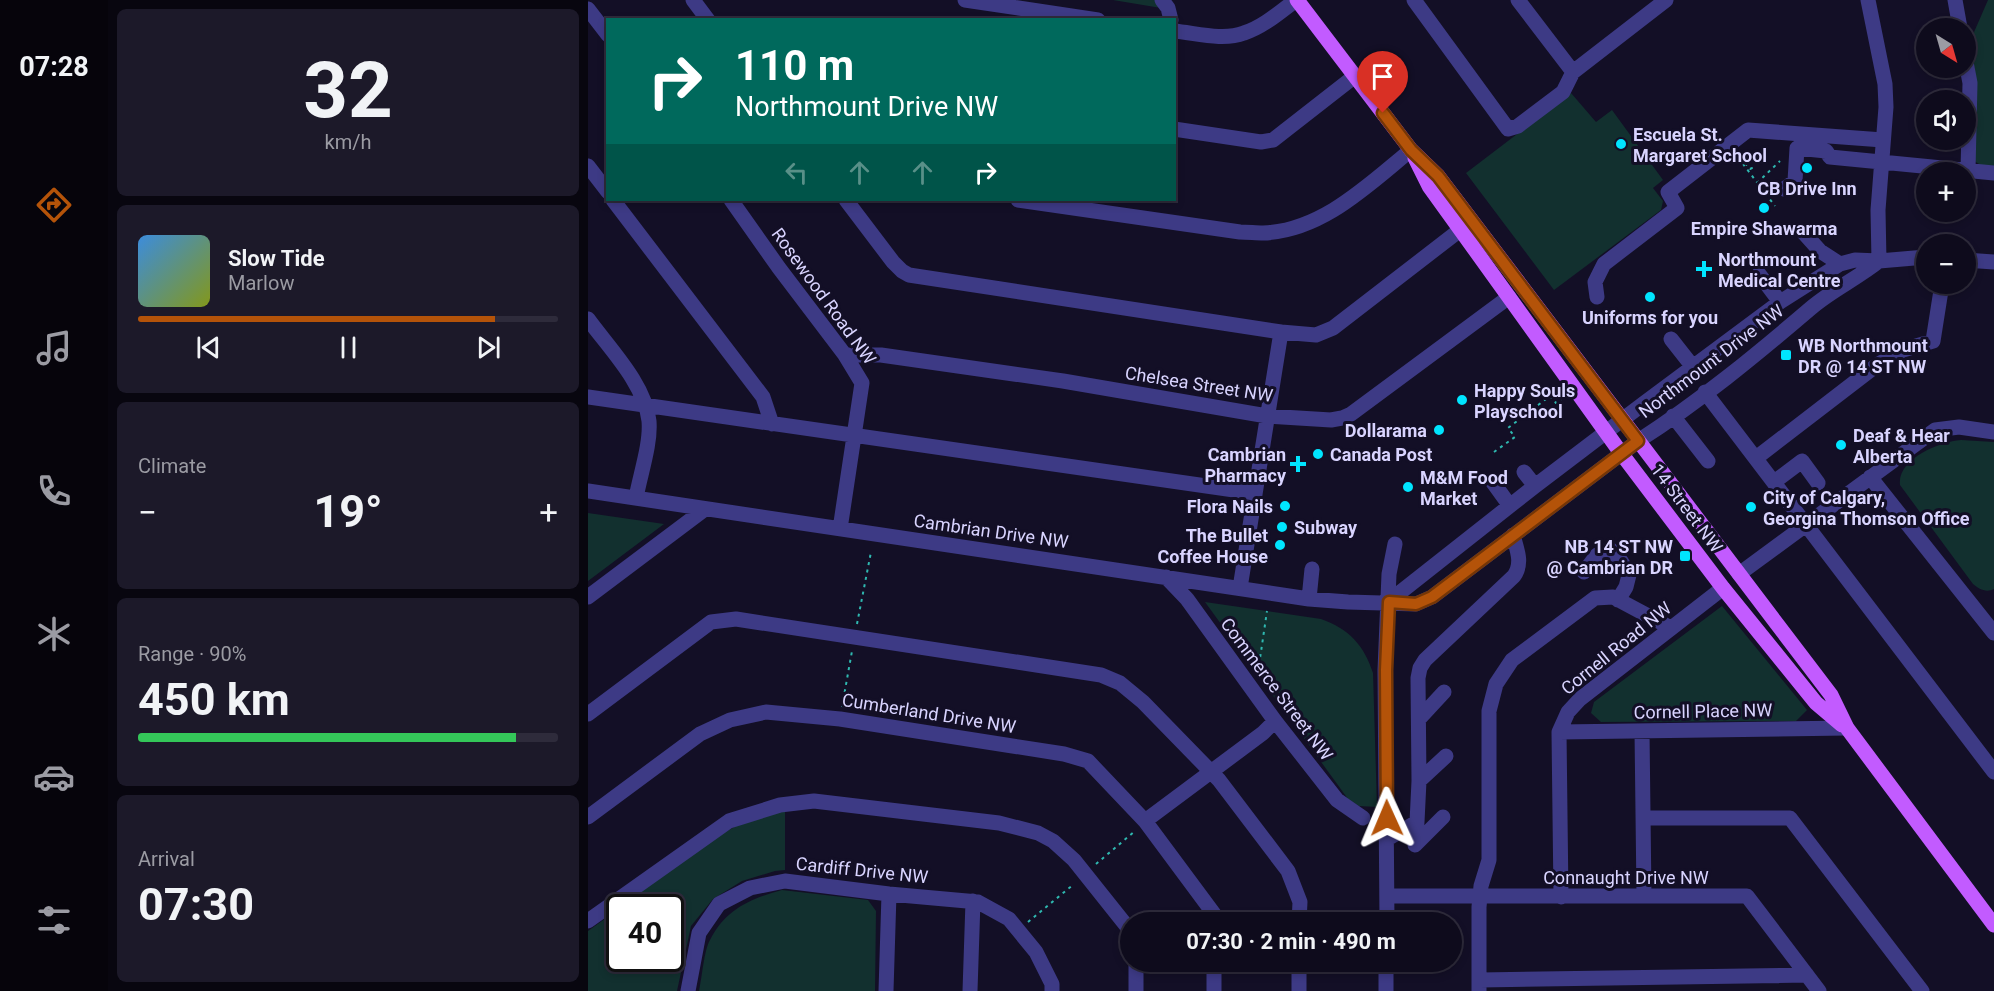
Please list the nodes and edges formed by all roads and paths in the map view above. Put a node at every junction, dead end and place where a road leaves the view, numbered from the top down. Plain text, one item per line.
1 (693, 0) edge
2 (965, 0) edge
3 (1162, 0) edge
4 (1296, 0) edge
5 (1414, 0) edge
6 (1518, 0) edge
7 (1666, 0) edge
8 (1868, 0) edge
9 (1954, 0) edge
10 (588, 9) edge
11 (706, 18) edge
12 (1085, 18) edge
13 (1170, 18) edge
14 (1958, 18) edge
15 (1176, 31) edge
16 (606, 32) edge
17 (1573, 72) junction
18 (1355, 76) junction
19 (1969, 78) edge
20 (1176, 129) edge
21 (1883, 140) junction
22 (1411, 150) junction
23 (1752, 160) dead end
24 (1780, 161) dead end
25 (1968, 162) edge
26 (1880, 163) junction
27 (588, 166) edge
28 (1916, 166) edge
29 (1976, 172) edge
30 (1994, 173) edge
31 (1757, 183) junction
32 (606, 189) edge
33 (1784, 189) dead end
34 (614, 201) edge
35 (732, 201) edge
36 (847, 201) edge
37 (1025, 201) edge
38 (1775, 206) dead end
39 (1460, 230) junction
40 (1803, 232) dead end
41 (1916, 258) edge
42 (1879, 261) junction
43 (1976, 261) edge
44 (1994, 262) edge
45 (1839, 264) junction
46 (1759, 274) dead end
47 (1941, 294) edge
48 (1509, 297) junction
49 (1597, 297) dead end
50 (1780, 302) junction
51 (588, 319) edge
52 (1281, 332) junction
53 (1671, 339) dead end
54 (845, 355) junction
55 (1693, 367) junction
56 (1705, 392) junction
57 (588, 398) edge
58 (1576, 398) junction
59 (645, 406) junction
60 (1267, 416) junction
61 (1673, 416) junction
62 (1622, 420) junction
63 (772, 424) junction
64 (1606, 432) junction
65 (1994, 432) edge
66 (855, 436) junction
67 (1638, 441) junction
68 (1494, 452) dead end
69 (1621, 453) junction
70 (1756, 458) junction
71 (1708, 461) dead end
72 (1524, 472) dead end
73 (1870, 477) junction
74 (1492, 481) dead end
75 (1774, 482) junction
76 (1818, 483) dead end
77 (1534, 486) junction
78 (588, 491) edge
79 (1255, 493) junction
80 (636, 498) junction
81 (1510, 506) junction
82 (705, 509) junction
83 (1806, 525) junction
84 (840, 529) junction
85 (1513, 535) junction
86 (1395, 544) dead end
87 (871, 552) dead end
88 (1312, 569) dead end
89 (1584, 572) dead end
90 (1739, 574) junction
91 (1166, 577) junction
92 (1240, 588) junction
93 (1723, 588) junction
94 (588, 597) edge
95 (1309, 599) junction
96 (1618, 600) junction
97 (1389, 602) junction
98 (1267, 611) dead end
99 (857, 628) dead end
100 (1671, 628) junction
101 (1994, 631) edge
102 (853, 647) dead end
103 (1444, 692) dead end
104 (1255, 693) junction
105 (843, 699) dead end
106 (588, 714) edge
107 (1419, 719) junction
108 (1275, 721) junction
109 (1846, 729) junction
110 (1642, 731) junction
111 (1559, 732) junction
112 (1446, 756) dead end
113 (1212, 772) junction
114 (1994, 772) edge
115 (1419, 781) junction
116 (1443, 817) dead end
117 (588, 818) edge
118 (1363, 818) dead end
119 (1643, 818) junction
120 (1417, 822) junction
121 (1143, 824) junction
122 (1387, 839) junction
123 (1089, 870) dead end
124 (1081, 878) dead end
125 (889, 894) junction
126 (1387, 896) junction
127 (1644, 896) junction
128 (1480, 897) junction
129 (1560, 897) junction
130 (973, 901) junction
131 (1212, 912) edge
132 (1300, 912) edge
133 (1386, 912) edge
134 (1120, 918) edge
135 (1032, 920) dead end
136 (588, 921) edge
137 (1994, 925) edge
138 (1136, 972) edge
139 (1214, 972) edge
140 (1299, 972) edge
141 (1386, 972) edge
142 (1807, 975) junction
143 (1479, 986) edge
144 (688, 991) edge
145 (886, 991) edge
146 (970, 991) edge
147 (1052, 991) edge
148 (1136, 991) edge
149 (1214, 991) edge
150 (1299, 991) edge
151 (1386, 991) edge
152 (1819, 991) edge
153 (1922, 991) edge

1 - 11 street
2 - 12 street
3 - 13 street
4 - 15 street
4 - 18 main road, 14 Street NW
5 - 17 street
6 - 17 street
7 - 17 street
8 - 21 street
9 - 14 street
10 - 16 street
18 - 20 street
18 - 22 main road, 14 Street NW
19 - 25 street
21 - 26 street
21 - 49 street
22 - 37 street
22 - 39 main road, 14 Street NW
22 - 62 main road, 14 Street NW
23 - 31 path
24 - 31 path
26 - 28 street
26 - 33 street
26 - 42 street
27 - 32 street
29 - 30 street
31 - 38 path
34 - 63 street
35 - 54 street, Rosewood Road NW
36 - 52 street
39 - 48 main road, 14 Street NW
39 - 52 street
40 - 45 street
41 - 42 street, Northmount Drive NW
42 - 45 street, Northmount Drive NW
42 - 56 street, Northmount Drive NW
43 - 44 street
45 - 50 street, Northmount Drive NW
46 - 50 street
47 - 70 street
48 - 58 main road, 14 Street NW
48 - 60 street, Chelsea Street NW
50 - 55 street, Northmount Drive NW
51 - 59 street
52 - 60 street
53 - 55 street
54 - 60 street, Chelsea Street NW
54 - 66 street, Rosewood Road NW
55 - 62 street, Northmount Drive NW
56 - 61 street, Northmount Drive NW
56 - 70 street
57 - 59 street
58 - 64 main road, 14 Street NW
58 - 68 path
59 - 63 street
59 - 80 street
60 - 79 street
61 - 67 street, Northmount Drive NW
61 - 71 street
62 - 64 street, Northmount Drive NW
62 - 67 main road, 14 Street NW
63 - 66 street
64 - 69 main road, 14 Street NW
64 - 77 street, Northmount Drive NW
65 - 73 street
66 - 79 street
66 - 84 street, Rosewood Road NW
67 - 69 street, Northmount Drive NW
67 - 90 main road, 14 Street NW
69 - 85 street, Northmount Drive NW
69 - 93 main road, 14 Street NW
70 - 75 street
72 - 77 street
73 - 83 street
73 - 101 street
74 - 81 street
75 - 76 street
75 - 83 street
77 - 81 street, Northmount Drive NW
78 - 80 street, Cambrian Drive NW
79 - 92 street
80 - 82 street, Cambrian Drive NW
81 - 97 street, Northmount Drive NW
82 - 84 street, Cambrian Drive NW
82 - 94 street
83 - 90 street
83 - 114 street
84 - 91 street, Cambrian Drive NW
85 - 97 street, Northmount Drive NW
85 - 107 street
86 - 97 street
87 - 99 path
88 - 95 street
89 - 96 street
90 - 109 main road, 14 Street NW
91 - 92 street, Cambrian Drive NW
91 - 104 street, Commerce Street NW
92 - 95 street, Cambrian Drive NW
93 - 100 street, Cornell Road NW
93 - 109 main road, 14 Street NW
95 - 97 street, Cambrian Drive NW
96 - 100 street
96 - 128 street
97 - 122 street
98 - 104 path
100 - 111 street, Cornell Road NW
102 - 105 path
103 - 107 street
104 - 108 street, Commerce Street NW
106 - 113 street
107 - 115 street
108 - 113 street
108 - 118 street, Commerce Street NW
109 - 110 street, Cornell Place NW
109 - 137 main road, 14 Street NW
110 - 111 street, Cornell Place NW
110 - 119 street
111 - 129 street, Cornell Road NW
112 - 115 street
113 - 121 street
113 - 132 street
115 - 120 street
116 - 120 street
117 - 121 street, Cumberland Drive NW
119 - 127 street
119 - 153 street
120 - 122 street
121 - 123 path
121 - 131 street, Cumberland Drive NW
122 - 126 street
124 - 135 path
125 - 130 street, Cardiff Drive NW
125 - 144 street, Cardiff Drive NW
125 - 145 street
126 - 128 street, Connaught Drive NW
126 - 133 street
127 - 129 street, Connaught Drive NW
127 - 142 street, Connaught Drive NW
128 - 129 street, Connaught Drive NW
128 - 143 street
130 - 146 street
130 - 147 street, Cardiff Drive NW
134 - 136 street
138 - 148 street
139 - 149 street
140 - 150 street
141 - 151 street
142 - 143 street
142 - 152 street, Connaught Drive NW

